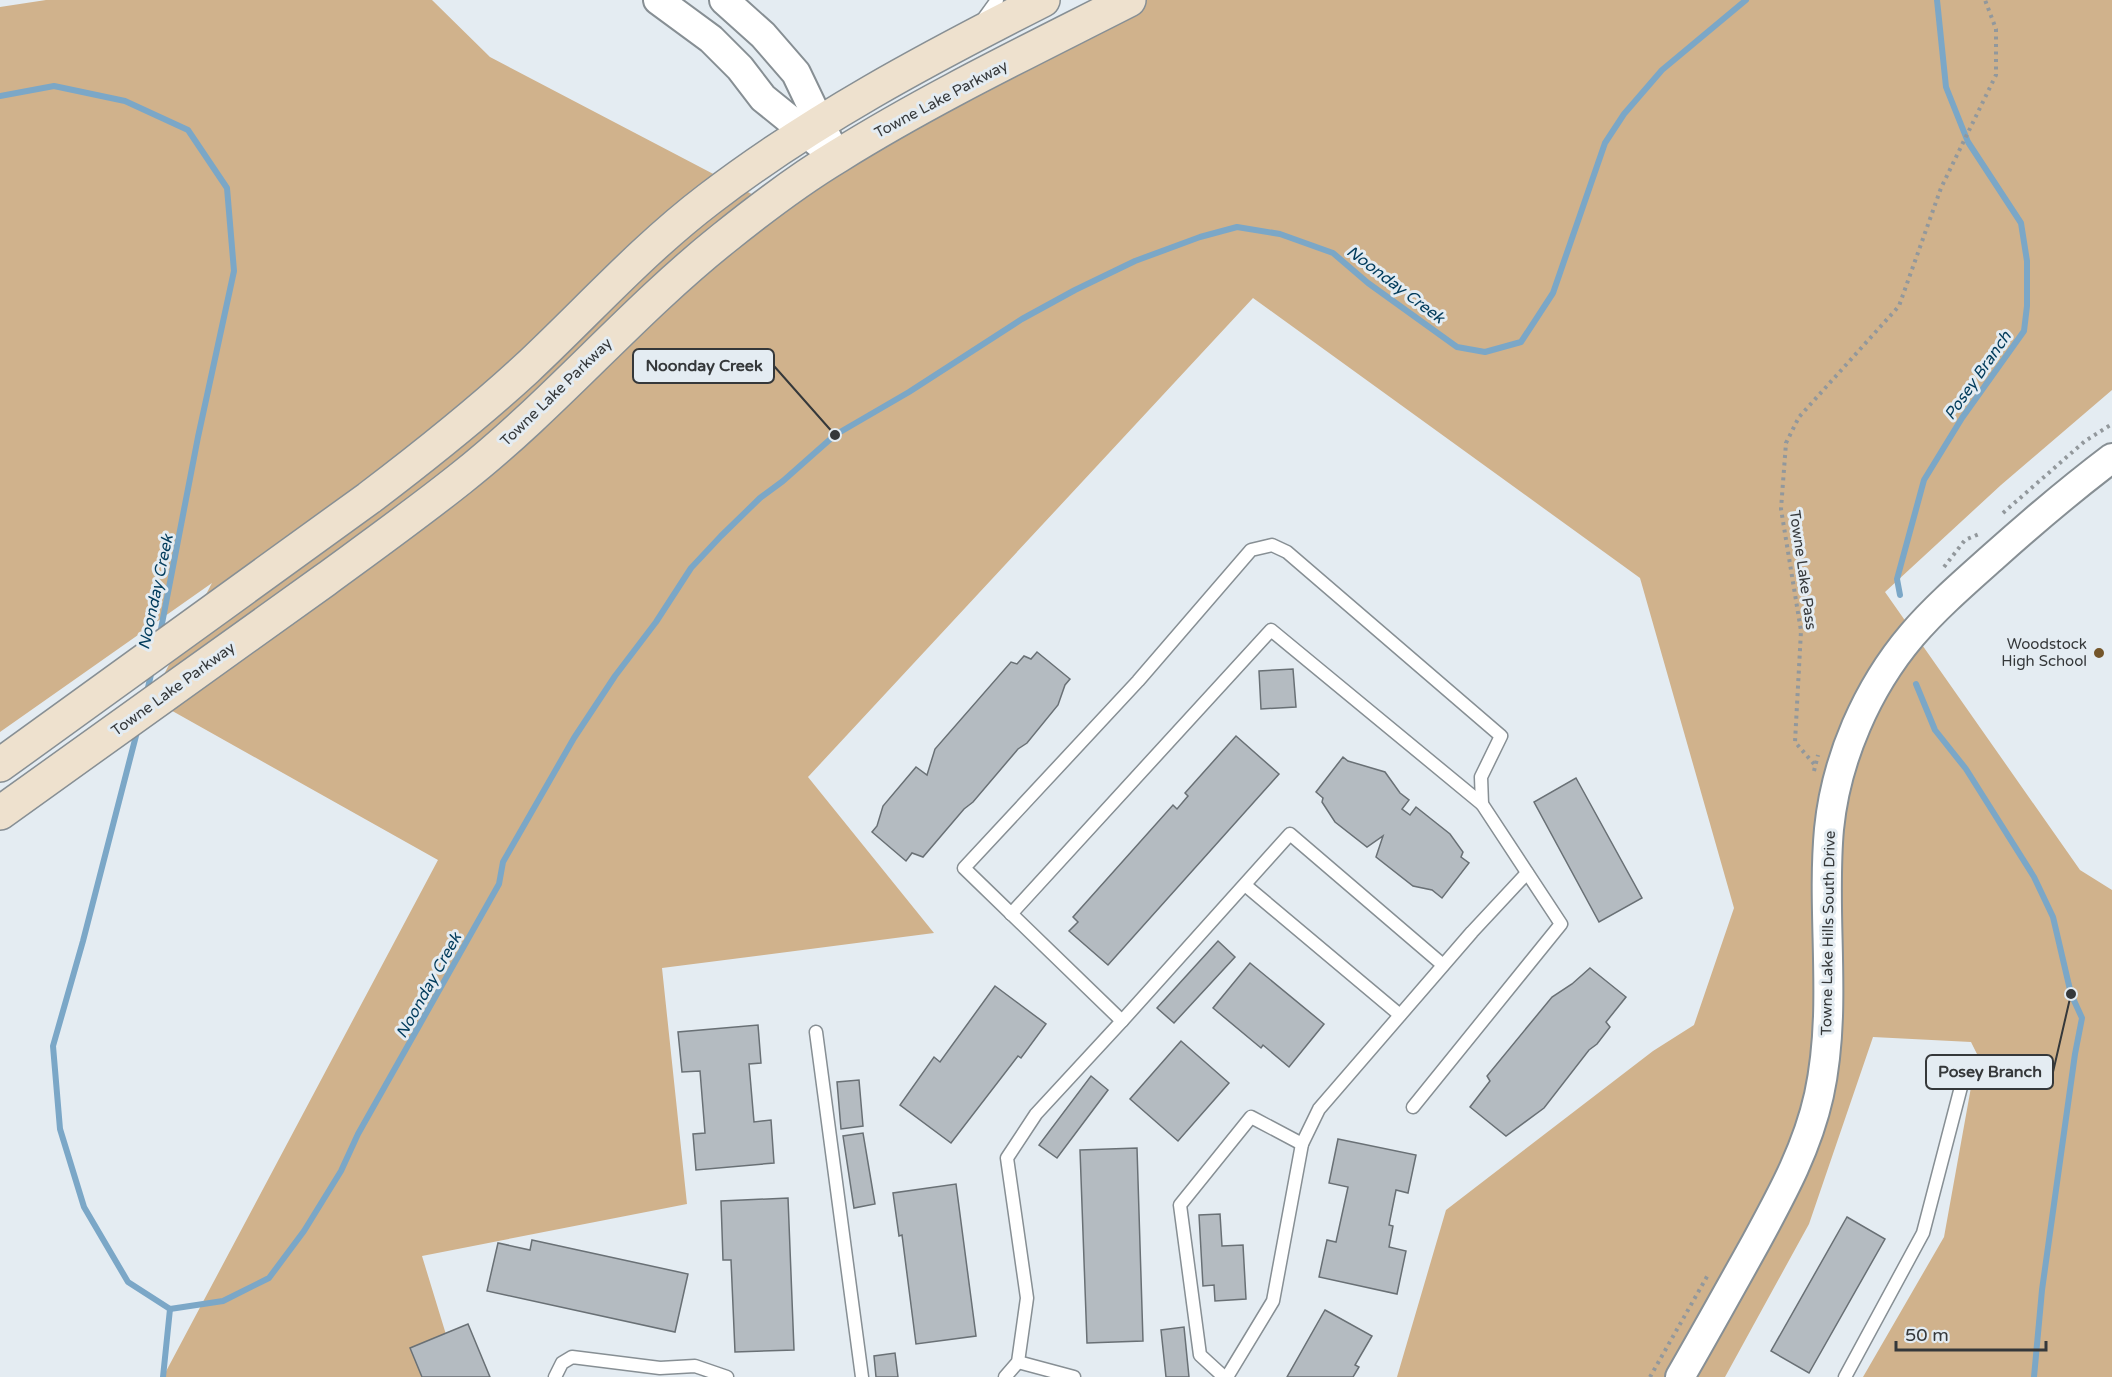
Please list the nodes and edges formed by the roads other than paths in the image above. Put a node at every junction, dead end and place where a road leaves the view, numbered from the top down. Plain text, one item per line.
1 (658, 0) edge
2 (724, 0) edge
3 (997, 0) edge
4 (1043, 0) edge
5 (1129, 0) edge
6 (968, 39) junction
7 (812, 126) junction
8 (836, 157) junction
9 (2112, 458) edge
10 (0, 765) edge
11 (1482, 804) junction
12 (0, 813) edge
13 (1527, 873) junction
14 (1245, 885) junction
15 (1011, 914) junction
16 (1443, 965) junction
17 (1400, 1015) junction
18 (1122, 1021) junction
19 (816, 1032) dead end
20 (1961, 1087) dead end
21 (1413, 1107) dead end
22 (1302, 1144) junction
23 (1018, 1362) junction
24 (661, 1373) edge
25 (555, 1377) edge
26 (727, 1377) edge
27 (862, 1377) edge
28 (1005, 1377) edge
29 (1074, 1377) edge
30 (1226, 1377) edge
31 (1680, 1377) edge
32 (1845, 1377) edge

1 - 7 street
2 - 7 street
3 - 6 lane
4 - 6 main road
5 - 8 main road, Towne Lake Parkway
6 - 7 main road
7 - 8 street
7 - 10 main road
8 - 12 main road, Towne Lake Parkway
9 - 31 street, Towne Lake Hills South Drive
11 - 13 lane
11 - 15 lane
11 - 15 lane
13 - 16 lane
13 - 21 lane
14 - 16 lane
14 - 17 lane
14 - 18 lane
15 - 18 lane
16 - 17 lane
17 - 22 lane
18 - 23 lane
19 - 27 lane
20 - 32 lane
22 - 30 lane
22 - 30 lane
23 - 28 lane
23 - 29 lane
24 - 25 lane
24 - 26 lane

